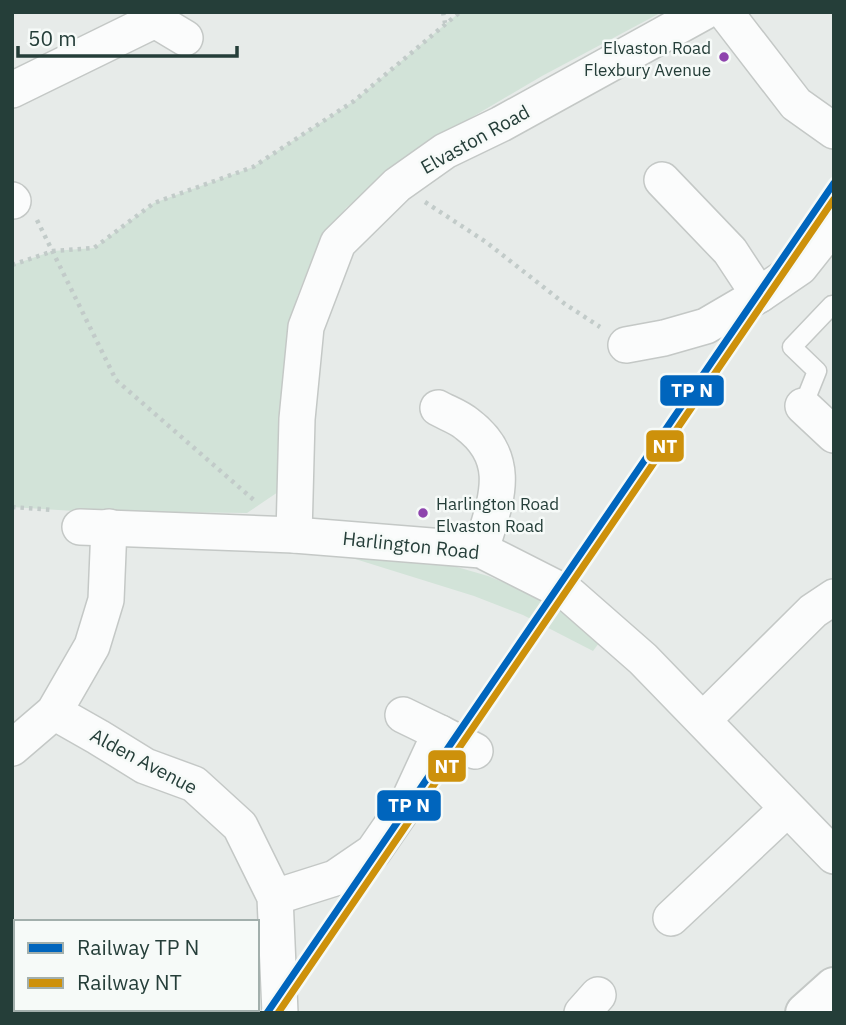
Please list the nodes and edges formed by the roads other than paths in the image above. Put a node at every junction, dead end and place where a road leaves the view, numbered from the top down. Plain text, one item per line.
1 (704, 12) edge
2 (725, 12) edge
3 (154, 16) edge
4 (185, 38) dead end
5 (12, 90) edge
6 (834, 131) edge
7 (662, 180) dead end
8 (834, 224) edge
9 (759, 295) junction
10 (832, 305) edge
11 (626, 345) road end
12 (803, 406) joint
13 (438, 408) dead end
14 (834, 435) edge
15 (294, 534) junction
16 (481, 550) junction
17 (834, 597) edge
18 (54, 712) junction
19 (403, 715) dead end
20 (703, 720) junction
21 (440, 733) junction
22 (12, 748) edge
23 (474, 751) dead end
24 (787, 809) junction
25 (834, 856) edge
26 (275, 897) junction
27 (671, 918) dead end
28 (834, 987) edge
29 (280, 1013) edge
30 (805, 1013) edge

1 - 15 street, Elvaston Road
2 - 6 street
3 - 4 street
3 - 5 street
7 - 9 street
8 - 9 street
9 - 11 street
10 - 12 lane
12 - 14 street
13 - 16 street
15 - 16 street, Harlington Road
15 - 18 street, Harlington Road
16 - 20 street, Harlington Road
17 - 20 street
18 - 22 street
18 - 26 street, Alden Avenue
19 - 21 street
20 - 24 street, Harlington Road
21 - 23 street
21 - 26 street
24 - 25 street, Harlington Road
24 - 27 street
26 - 29 street, Alden Avenue
28 - 30 street

